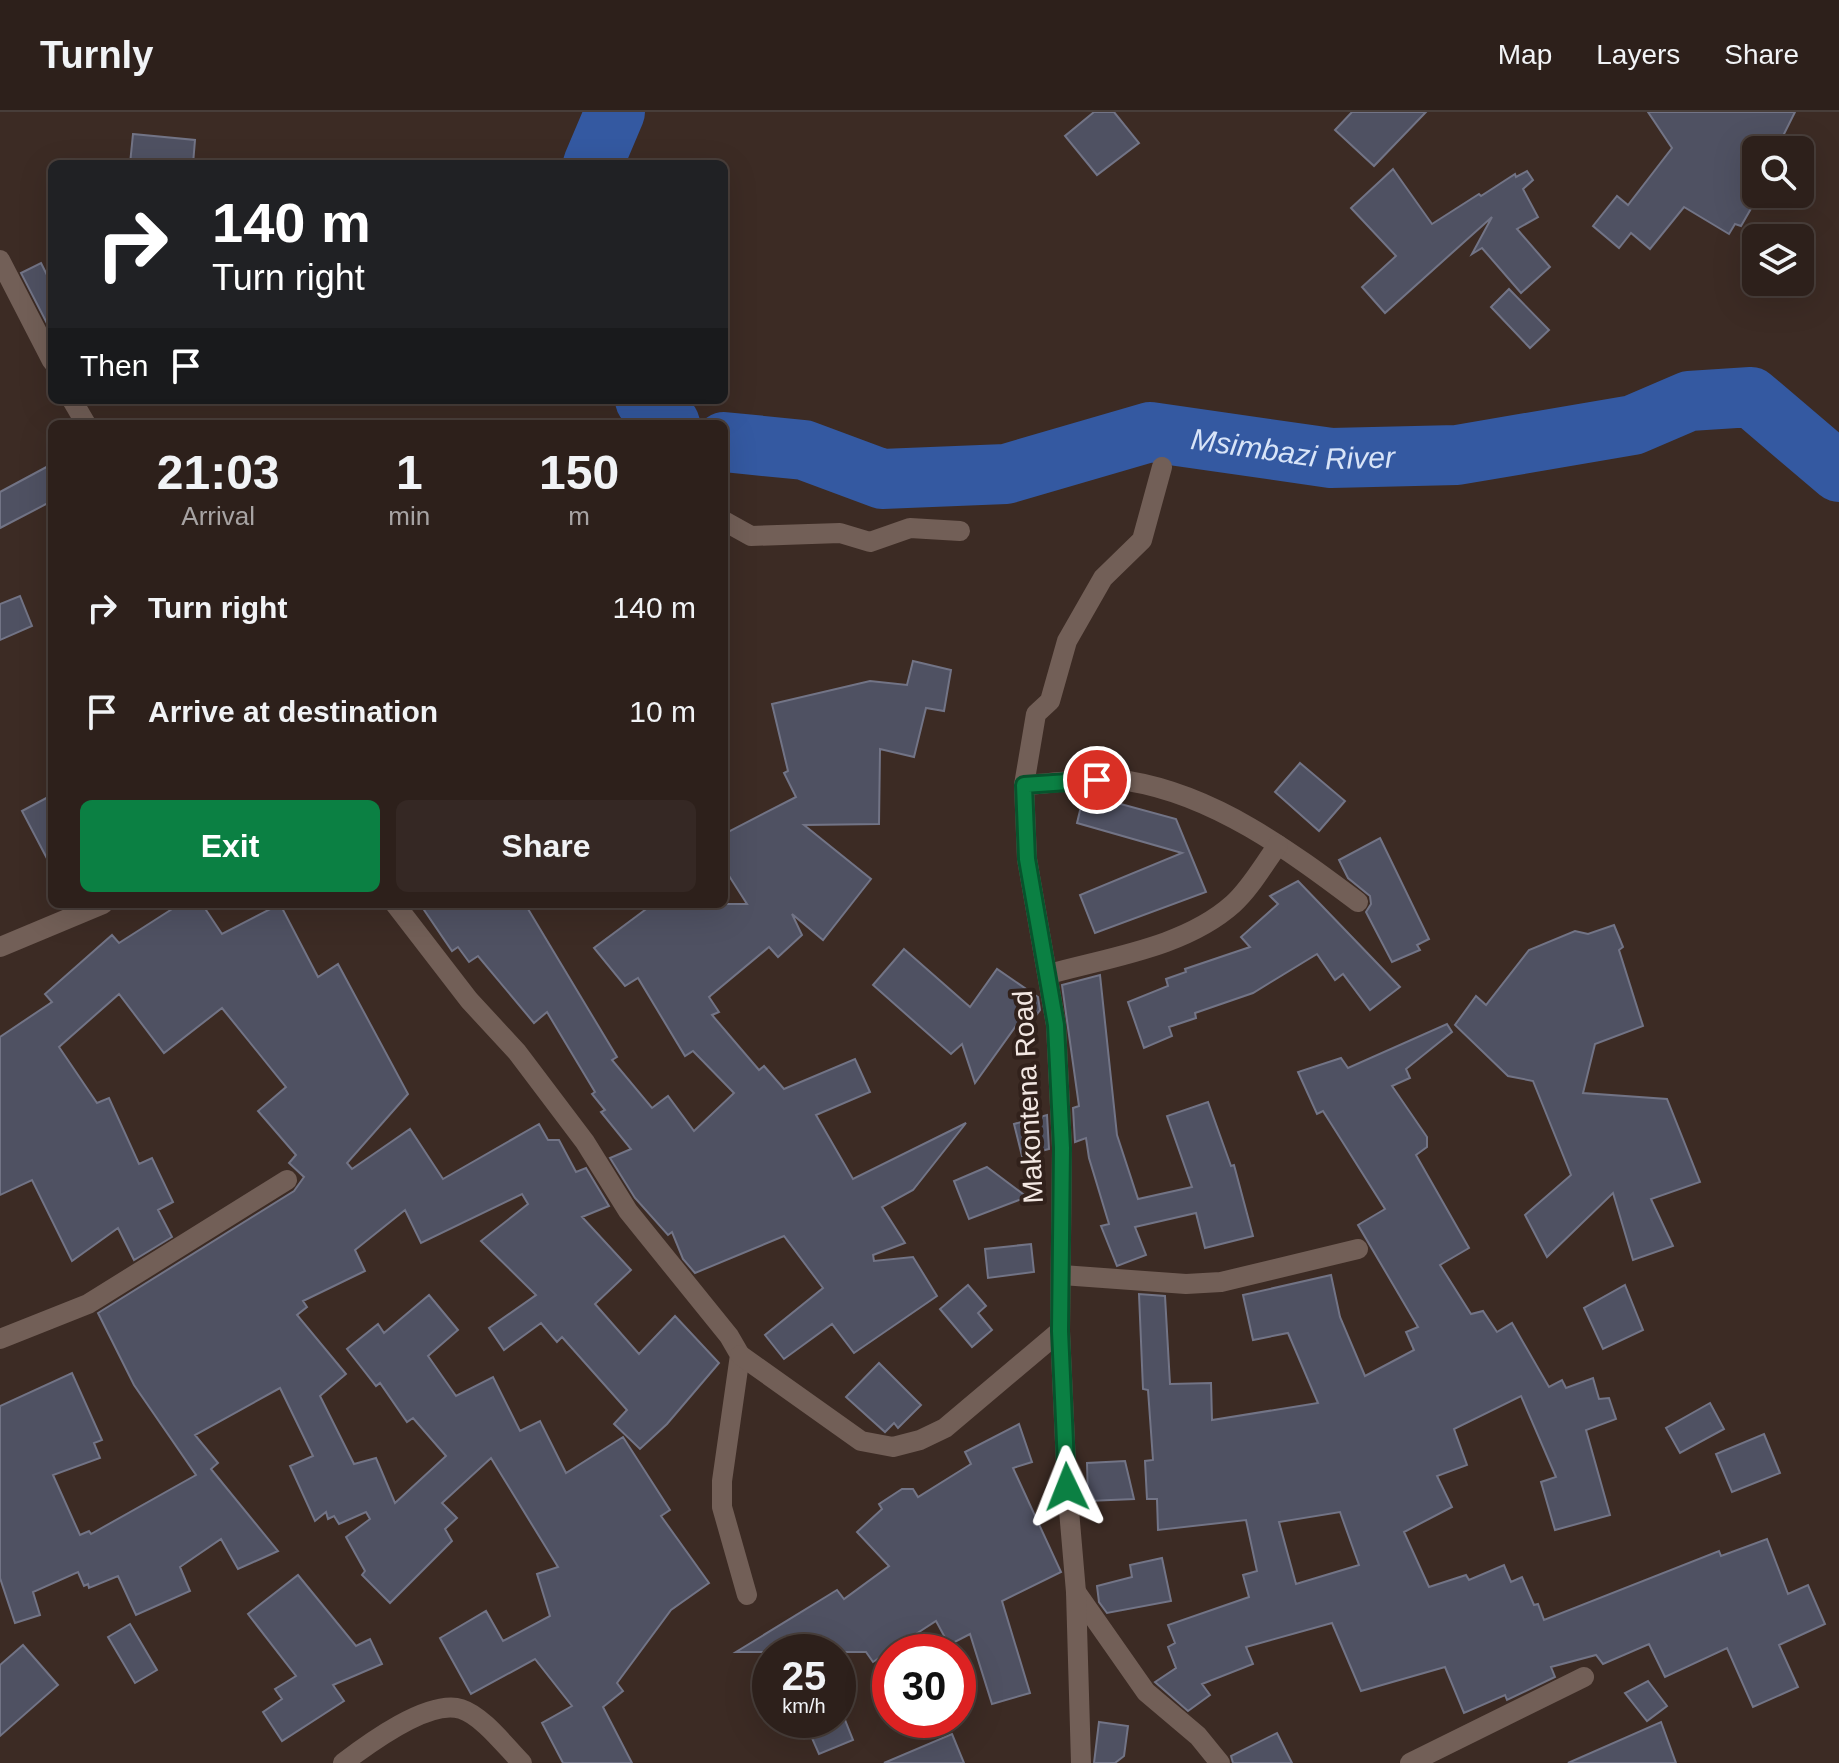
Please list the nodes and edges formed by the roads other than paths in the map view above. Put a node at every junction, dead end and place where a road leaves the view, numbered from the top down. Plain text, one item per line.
1 (0, 260) edge
2 (48, 353) edge
3 (1162, 467) dead end
4 (728, 523) edge
5 (960, 531) dead end
6 (1024, 785) junction
7 (1278, 845) junction
8 (1358, 902) dead end
9 (93, 908) edge
10 (398, 908) edge
11 (0, 947) edge
12 (1049, 974) junction
13 (287, 1180) dead end
14 (1358, 1249) dead end
15 (1062, 1275) junction
16 (1060, 1331) junction
17 (0, 1339) edge
18 (740, 1355) junction
19 (1076, 1592) junction
20 (747, 1595) dead end
21 (1584, 1677) dead end
22 (343, 1763) edge
23 (522, 1763) edge
24 (1081, 1763) edge
25 (1220, 1763) edge
26 (1410, 1763) edge

1 - 2 street
3 - 6 street, Makontena Road
4 - 5 street
6 - 7 street
6 - 12 street, Makontena Road
7 - 8 street
7 - 12 street
9 - 11 street
10 - 18 street
12 - 15 street, Makontena Road
13 - 17 street
14 - 15 street
15 - 16 street, Makontena Road
16 - 18 street
16 - 19 street, Makontena Road
18 - 20 street
19 - 24 street, Makontena Road
19 - 25 street
21 - 26 street
22 - 23 street

